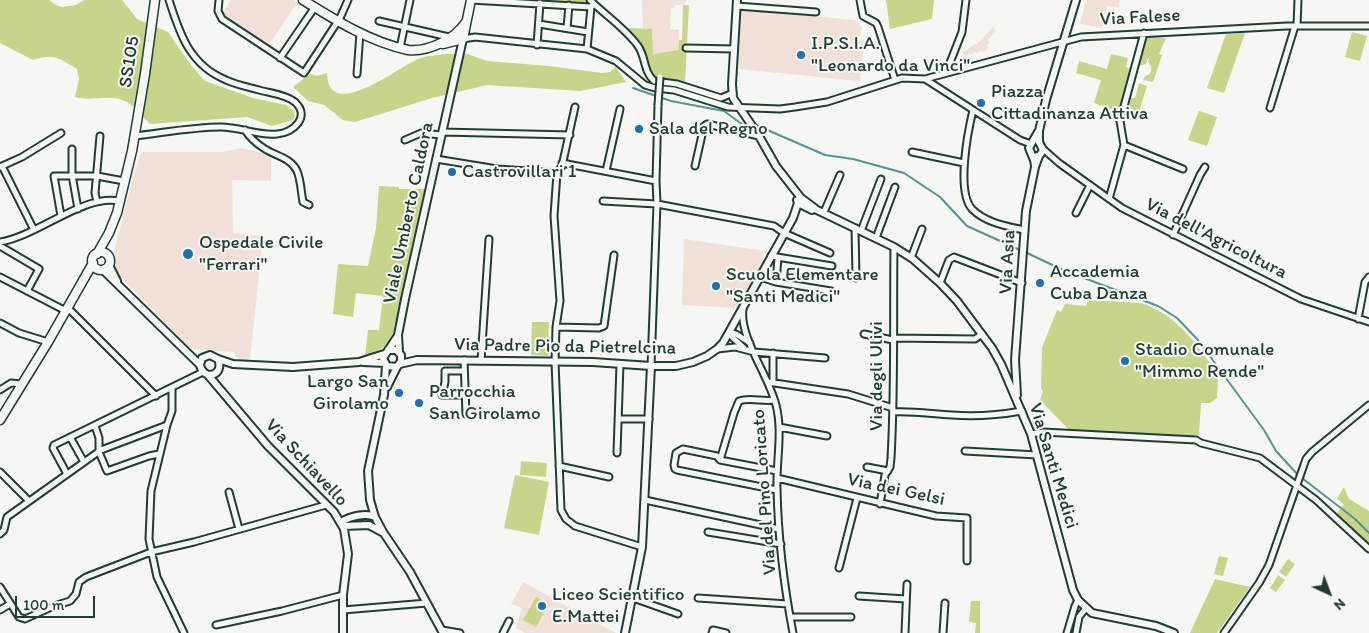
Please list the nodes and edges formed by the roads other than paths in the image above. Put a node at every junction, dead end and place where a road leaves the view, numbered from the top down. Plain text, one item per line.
1 (169, 0) edge
2 (219, 0) edge
3 (303, 0) edge
4 (348, 0) edge
5 (410, 0) edge
6 (471, 0) edge
7 (860, 0) edge
8 (966, 0) edge
9 (1076, 0) edge
10 (1298, 0) edge
11 (153, 1) edge
12 (737, 3) edge
13 (540, 4) junction
14 (592, 4) edge
15 (569, 5) junction
16 (315, 8) junction
17 (816, 12) dead end
18 (379, 21) dead end
19 (337, 22) junction
20 (466, 22) junction
21 (539, 24) junction
22 (1296, 26) junction
23 (1369, 26) edge
24 (405, 27) junction
25 (567, 28) junction
26 (588, 32) junction
27 (360, 33) junction
28 (1144, 33) junction
29 (449, 37) junction
30 (463, 39) junction
31 (1063, 41) junction
32 (438, 44) junction
33 (537, 45) junction
34 (400, 48) junction
35 (686, 48) dead end
36 (587, 49) junction
37 (734, 49) junction
38 (280, 58) junction
39 (946, 73) junction
40 (357, 74) dead end
41 (660, 77) dead end
42 (925, 79) junction
43 (895, 80) junction
44 (733, 93) junction
45 (575, 107) dead end
46 (738, 107) junction
47 (1270, 108) dead end
48 (620, 109) dead end
49 (973, 110) junction
50 (245, 130) junction
51 (61, 133) dead end
52 (135, 133) junction
53 (442, 133) junction
54 (570, 135) junction
55 (100, 136) dead end
56 (759, 136) junction
57 (405, 140) dead end
58 (1020, 140) junction
59 (1036, 144) junction
60 (1124, 145) junction
61 (72, 149) dead end
62 (912, 152) dead end
63 (1035, 154) junction
64 (436, 160) junction
65 (1059, 162) junction
66 (562, 163) junction
67 (964, 163) junction
68 (695, 166) dead end
69 (1, 167) edge
70 (1205, 167) dead end
71 (1183, 169) dead end
72 (606, 171) junction
73 (557, 173) junction
74 (72, 175) junction
75 (97, 176) junction
76 (840, 176) dead end
77 (881, 180) dead end
78 (124, 181) junction
79 (656, 181) junction
80 (1090, 185) junction
81 (895, 187) dead end
82 (794, 190) junction
83 (1109, 198) junction
84 (119, 201) junction
85 (97, 202) junction
86 (602, 202) dead end
87 (798, 203) junction
88 (806, 203) junction
89 (657, 204) junction
90 (308, 205) dead end
91 (78, 209) junction
92 (818, 211) junction
93 (1076, 213) dead end
94 (62, 216) junction
95 (793, 218) junction
96 (858, 229) junction
97 (922, 229) dead end
98 (34, 230) junction
99 (1024, 230) junction
100 (110, 233) junction
101 (784, 233) junction
102 (1173, 235) junction
103 (876, 238) junction
104 (489, 239) dead end
105 (0, 242) edge
106 (0, 246) edge
107 (894, 247) junction
108 (830, 253) dead end
109 (97, 254) junction
110 (107, 255) junction
111 (614, 255) dead end
112 (775, 257) junction
113 (911, 258) junction
114 (832, 266) dead end
115 (101, 267) junction
116 (0, 277) edge
117 (760, 277) junction
118 (1369, 277) edge
119 (856, 278) dead end
120 (776, 282) junction
121 (940, 283) junction
122 (1022, 284) junction
123 (27, 291) junction
124 (830, 291) dead end
125 (744, 307) junction
126 (67, 310) junction
127 (1358, 319) junction
128 (1369, 322) edge
129 (0, 323) edge
130 (556, 327) junction
131 (730, 332) junction
132 (864, 334) dead end
133 (982, 334) junction
134 (398, 335) junction
135 (893, 339) junction
136 (48, 342) junction
137 (750, 343) junction
138 (717, 349) junction
139 (745, 349) junction
140 (386, 352) junction
141 (754, 352) junction
142 (400, 353) junction
143 (773, 353) junction
144 (188, 355) junction
145 (204, 357) junction
146 (825, 358) dead end
147 (218, 359) junction
148 (417, 360) junction
149 (464, 360) junction
150 (1015, 360) junction
151 (481, 361) junction
152 (359, 362) junction
153 (556, 362) junction
154 (233, 364) junction
155 (385, 364) junction
156 (620, 364) junction
157 (1001, 364) junction
158 (398, 365) junction
159 (651, 366) junction
160 (203, 370) junction
161 (218, 370) junction
162 (464, 371) junction
163 (1016, 375) junction
164 (1007, 378) junction
165 (770, 383) junction
166 (22, 384) junction
167 (216, 386) junction
168 (172, 388) junction
169 (0, 390) edge
170 (465, 394) junction
171 (384, 395) junction
172 (156, 396) junction
173 (1017, 399) junction
174 (774, 400) junction
175 (1369, 405) edge
176 (893, 410) junction
177 (1022, 411) junction
178 (466, 414) dead end
179 (618, 419) junction
180 (649, 419) junction
181 (0, 420) edge
182 (167, 425) junction
183 (95, 426) junction
184 (779, 427) junction
185 (1032, 434) junction
186 (70, 436) junction
187 (827, 436) dead end
188 (965, 451) dead end
189 (99, 452) junction
190 (617, 453) dead end
191 (160, 454) junction
192 (1037, 455) junction
193 (720, 460) junction
194 (84, 462) junction
195 (559, 466) junction
196 (867, 467) dead end
197 (777, 471) junction
198 (888, 471) junction
199 (0, 472) edge
200 (67, 474) junction
201 (609, 477) dead end
202 (777, 478) junction
203 (1296, 486) junction
204 (777, 490) junction
205 (229, 492) dead end
206 (856, 498) junction
207 (370, 500) junction
208 (645, 500) junction
209 (30, 501) junction
210 (880, 504) junction
211 (326, 505) junction
212 (362, 515) junction
213 (376, 518) junction
214 (343, 522) junction
215 (351, 526) junction
216 (369, 526) junction
217 (239, 529) junction
218 (779, 529) junction
219 (383, 532) junction
220 (708, 532) dead end
221 (0, 534) edge
222 (346, 539) junction
223 (781, 544) junction
224 (642, 547) junction
225 (1369, 549) edge
226 (151, 552) junction
227 (967, 561) dead end
228 (839, 568) dead end
229 (907, 584) dead end
230 (0, 587) edge
231 (343, 595) junction
232 (859, 596) dead end
233 (633, 598) junction
234 (698, 598) dead end
235 (906, 599) junction
236 (428, 603) junction
237 (1076, 603) junction
238 (10, 604) junction
239 (788, 604) junction
240 (945, 604) dead end
241 (1086, 608) junction
242 (0, 610) edge
243 (343, 610) junction
244 (678, 614) dead end
245 (851, 616) dead end
246 (790, 617) junction
247 (1079, 617) junction
248 (509, 621) dead end
249 (216, 625) dead end
250 (442, 632) edge
251 (184, 633) edge
252 (343, 633) edge
253 (460, 633) edge
254 (503, 633) edge
255 (625, 633) edge
256 (712, 633) edge
257 (726, 633) edge
258 (793, 633) edge
259 (905, 633) edge
260 (943, 633) edge
261 (1067, 633) edge
262 (1076, 633) edge
263 (1174, 633) edge
264 (1224, 633) edge

1 - 50 street
2 - 38 street
3 - 16 main road
4 - 19 street
5 - 24 street
6 - 13 street
6 - 20 main road
7 - 43 street
8 - 39 street
9 - 31 street
10 - 22 street
11 - 52 main road, SS105 / SS105
12 - 17 street
12 - 37 street
13 - 15 street
13 - 21 street
14 - 15 street
14 - 26 street
14 - 44 street
15 - 25 street
16 - 19 main road
16 - 38 street
18 - 24 street
19 - 27 main road
19 - 38 street
20 - 29 main road
20 - 30 main road
21 - 25 street
21 - 33 street
22 - 23 street, Via Falese
22 - 28 street, Via Falese
22 - 47 street
24 - 29 street
24 - 34 street
25 - 26 street
26 - 36 street
27 - 34 main road
27 - 40 street
28 - 31 street, Via Falese
28 - 60 street
29 - 32 main road
30 - 32 main road
30 - 33 street
30 - 53 street, Viale Umberto Caldora
31 - 39 street, Via Falese
31 - 59 street
32 - 34 main road
33 - 36 street
35 - 37 street
36 - 46 street
37 - 44 street
39 - 42 street, Via Falese
41 - 79 street, bridge
42 - 43 street
42 - 49 street, Via dell'Agricoltura
43 - 46 street
44 - 46 street, Via Santi Medici
45 - 54 street
46 - 56 street, Via Santi Medici
48 - 72 street
49 - 58 street, Via dell'Agricoltura
49 - 67 street
50 - 52 street
50 - 90 street
51 - 69 street
52 - 78 main road, SS105
53 - 54 street
53 - 57 street
53 - 64 street, Viale Umberto Caldora
54 - 66 street
55 - 75 street
56 - 68 street
56 - 82 street, Via Santi Medici
58 - 59 street, Via dell'Agricoltura
58 - 63 street, Via dell'Agricoltura
59 - 63 street
59 - 63 street
59 - 65 street, Via dell'Agricoltura
60 - 71 street
60 - 83 street
61 - 74 street
62 - 67 street
63 - 65 street, Via dell'Agricoltura
63 - 99 street, Via Asia
64 - 73 street
64 - 134 street, Viale Umberto Caldora
65 - 80 street, Via dell'Agricoltura
66 - 72 street
66 - 73 street
67 - 99 street
69 - 98 street
70 - 102 street
72 - 79 street
73 - 130 street
74 - 75 street
74 - 91 street
74 - 94 street
75 - 78 street
75 - 85 street
76 - 92 street
77 - 96 street
78 - 84 main road, SS105
79 - 89 street
80 - 83 street, Via dell'Agricoltura
80 - 93 street
81 - 103 street
82 - 87 street, Via Santi Medici
82 - 88 street, Via Santi Medici
83 - 102 street, Via dell'Agricoltura
84 - 85 street
84 - 100 main road, SS105
85 - 91 street
86 - 89 street
87 - 88 street
87 - 92 street, Via Santi Medici
87 - 95 street, Via Padre Pio da Pietrelcina
88 - 92 street, Via Santi Medici
89 - 101 street
89 - 159 street
91 - 94 street
92 - 95 street
92 - 96 street, Via Santi Medici
94 - 98 street
95 - 101 street, Via Padre Pio da Pietrelcina
96 - 103 street, Via Santi Medici
96 - 119 street
97 - 113 street
98 - 105 street
99 - 122 street, Via Asia
100 - 109 main road, SS105
100 - 110 main road, SS105
101 - 108 street
101 - 112 street, Via Padre Pio da Pietrelcina
102 - 127 street, Via dell'Agricoltura
103 - 107 street, Via Santi Medici
104 - 151 street
106 - 123 street
107 - 113 street, Via Santi Medici
107 - 135 street, Via degli Ulivi
109 - 110 main road
109 - 115 main road
110 - 115 main road
111 - 130 street
112 - 114 street
112 - 117 street, Via Padre Pio da Pietrelcina
112 - 120 street
113 - 121 street, Via Santi Medici
115 - 126 main road
115 - 144 street
116 - 123 street
117 - 120 street
117 - 125 street, Via Padre Pio da Pietrelcina
118 - 127 street
120 - 124 street
121 - 122 street
121 - 133 street, Via Santi Medici
122 - 150 street, Via Asia
123 - 126 street
125 - 131 street, Via Padre Pio da Pietrelcina
125 - 137 street, Via del Pino Loricato
126 - 136 main road
126 - 172 street
127 - 128 street, Via dell'Agricoltura
129 - 136 street
130 - 153 street
131 - 137 street
131 - 138 street, Via Padre Pio da Pietrelcina
131 - 139 street
132 - 135 street
133 - 135 street
133 - 157 street, Via Santi Medici
134 - 140 street, Viale Umberto Caldora
134 - 142 street, Viale Umberto Caldora
135 - 176 street, Via degli Ulivi
136 - 166 main road
137 - 141 street, Via del Pino Loricato
138 - 139 street
138 - 159 street, Via Padre Pio da Pietrelcina
139 - 141 street
140 - 142 street
140 - 152 street
140 - 155 street
141 - 143 street
141 - 165 street, Via del Pino Loricato
142 - 148 street, Via Padre Pio da Pietrelcina
142 - 158 street
143 - 146 street
143 - 165 street
144 - 145 street
144 - 160 street, Via Schiavello
145 - 147 street
145 - 160 street
147 - 154 street
147 - 161 street
148 - 149 street, Via Padre Pio da Pietrelcina
148 - 158 street, Via Padre Pio da Pietrelcina
149 - 151 street, Via Padre Pio da Pietrelcina
149 - 162 street
150 - 157 street
150 - 163 street, Via Asia
150 - 164 street, Via Asia
151 - 153 street, Via Padre Pio da Pietrelcina
152 - 154 street
152 - 155 street
153 - 156 street, Via Padre Pio da Pietrelcina
153 - 195 street
154 - 161 street
155 - 158 street
155 - 171 street
156 - 159 street, Via Padre Pio da Pietrelcina
156 - 179 street
157 - 164 street, Via Santi Medici
158 - 171 street
159 - 180 street
160 - 161 street
160 - 167 street, Via Schiavello
160 - 168 street
161 - 167 street
162 - 170 street
162 - 170 street
163 - 164 street
163 - 173 street, Via Asia
164 - 173 street, Via Santi Medici
165 - 174 street, Via del Pino Loricato
165 - 176 street
166 - 169 street
166 - 181 main road
167 - 211 street, Via Schiavello
168 - 172 street
168 - 182 street
170 - 178 street
171 - 207 street
172 - 183 street
173 - 177 street, Via Santi Medici
174 - 184 street, Via del Pino Loricato
174 - 193 street
175 - 203 street
176 - 177 street
176 - 198 street, Via degli Ulivi
177 - 185 street, Via Santi Medici
179 - 180 street
179 - 190 street
180 - 208 street
182 - 189 street
182 - 191 street
183 - 186 street
183 - 189 street
184 - 187 street
184 - 197 street, Via del Pino Loricato
185 - 192 street, Via Santi Medici
185 - 203 street
186 - 194 street
186 - 200 street
188 - 192 street
189 - 191 street
189 - 194 street
191 - 226 street
192 - 237 street, Via Santi Medici
193 - 197 street
193 - 204 street
194 - 200 street
195 - 201 street
195 - 224 street
196 - 198 street
197 - 202 street, Via del Pino Loricato
198 - 210 street, Via degli Ulivi
199 - 209 street
200 - 209 street
202 - 204 street, Via del Pino Loricato
202 - 206 street, Via dei Gelsi
203 - 225 street
203 - 264 street
204 - 218 street, Via del Pino Loricato
205 - 217 street
206 - 210 street, Via dei Gelsi
206 - 228 street
207 - 212 street
207 - 213 street
208 - 218 street
208 - 224 street
209 - 221 street
210 - 227 street, Via dei Gelsi
211 - 214 street, Via Schiavello
211 - 217 street
212 - 213 street
212 - 214 street
213 - 216 street
213 - 219 street
214 - 215 street
214 - 222 street, Via Schiavello
215 - 216 street
215 - 222 street
216 - 219 street
217 - 226 street
218 - 223 street, Via del Pino Loricato
219 - 236 street
220 - 223 street
222 - 231 street, Via Schiavello
223 - 239 street, Via del Pino Loricato
224 - 233 street
226 - 238 street
226 - 251 street
229 - 235 street
230 - 238 street
231 - 243 street, Via Schiavello
231 - 249 street
232 - 235 street
233 - 244 street
233 - 255 street
234 - 239 street
235 - 259 street
236 - 243 street
236 - 250 street
237 - 241 street, Via Santi Medici
237 - 247 street
237 - 261 street
238 - 242 street
239 - 246 street, Via del Pino Loricato
240 - 260 street
241 - 247 street
241 - 263 street, Via Santi Medici
243 - 252 street, Via Schiavello
245 - 246 street
246 - 258 street, Via del Pino Loricato
247 - 262 street
248 - 254 street
250 - 253 street
256 - 257 street

